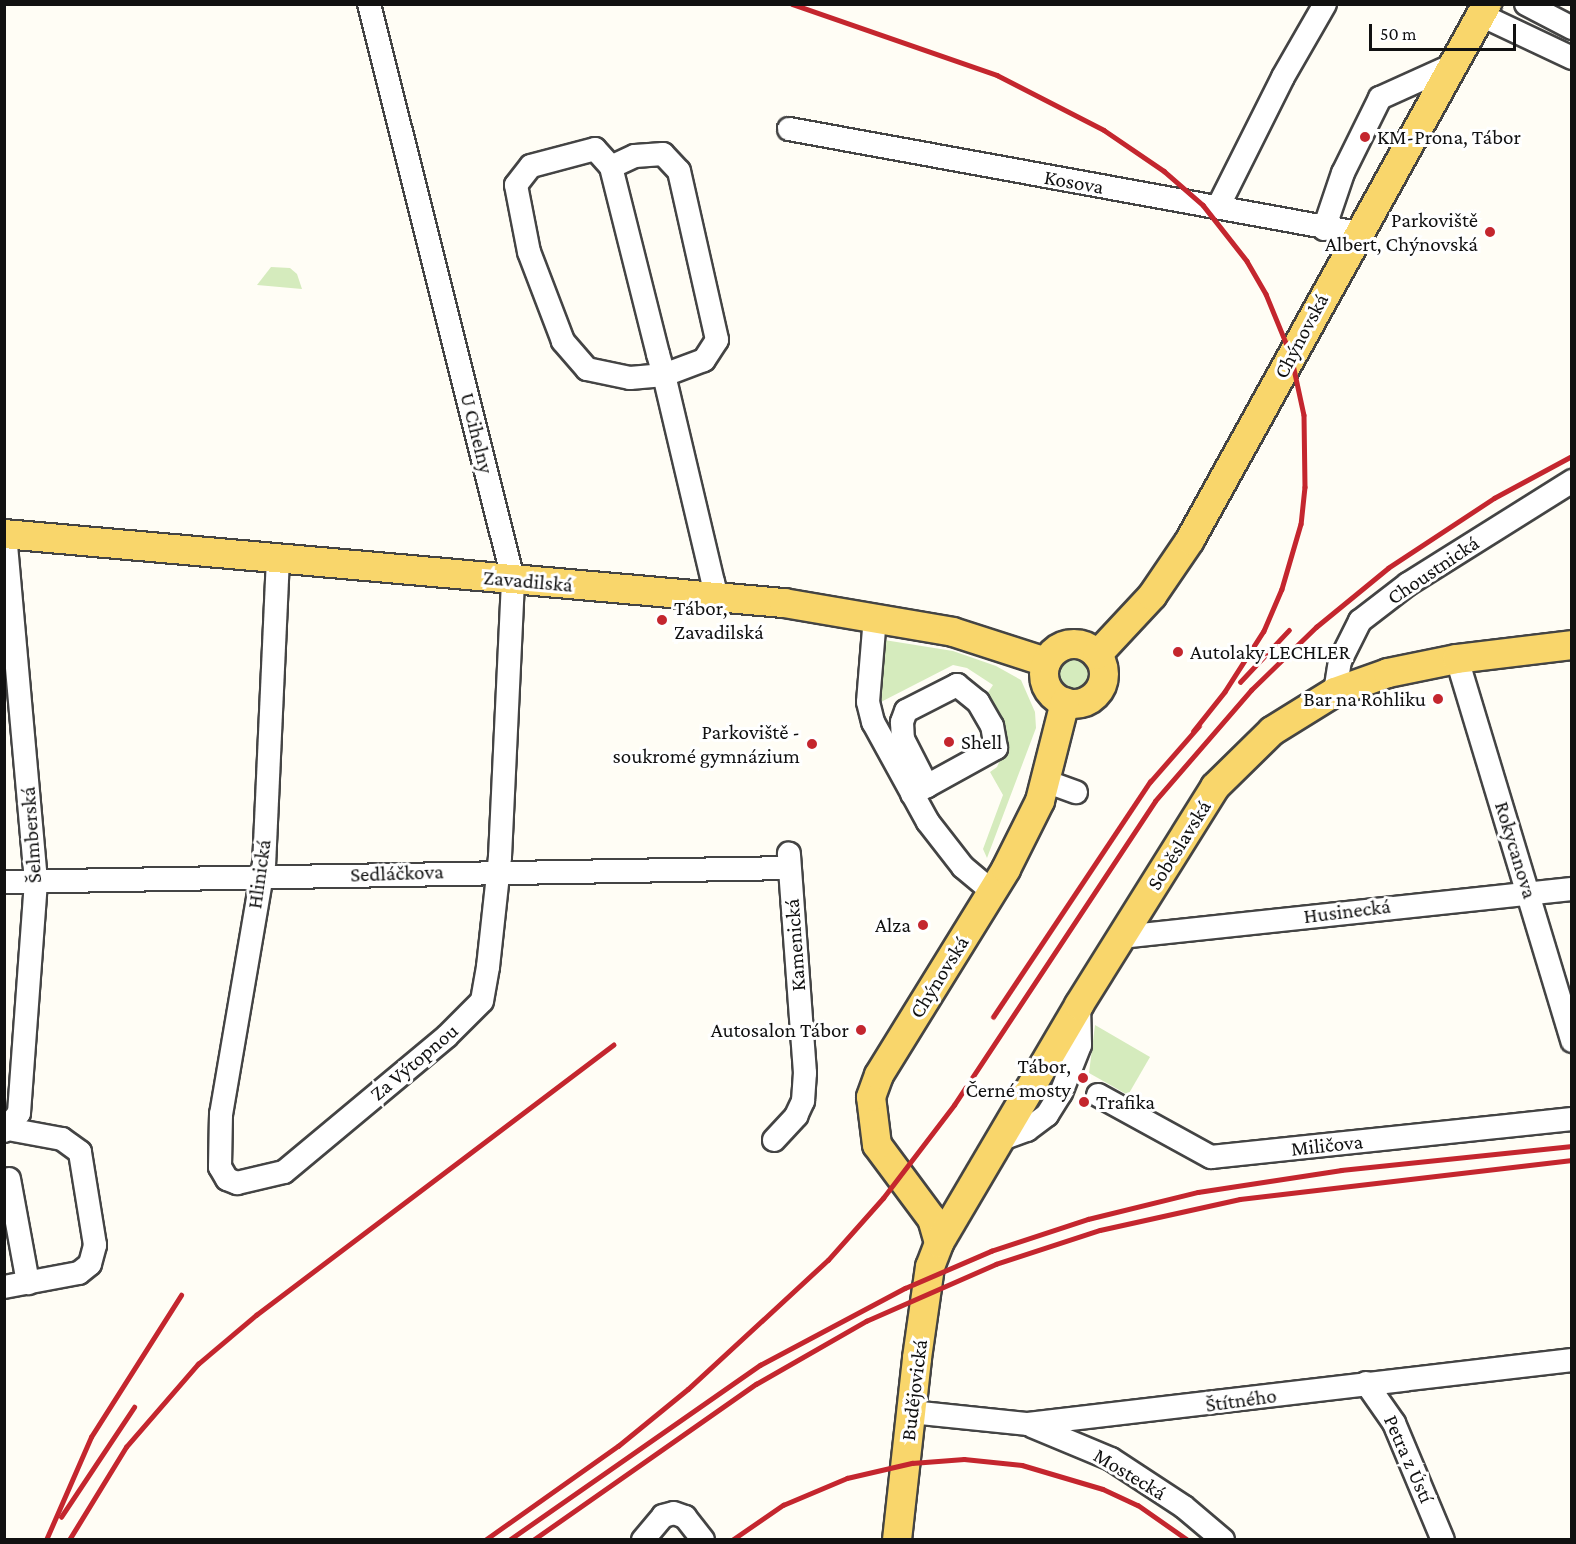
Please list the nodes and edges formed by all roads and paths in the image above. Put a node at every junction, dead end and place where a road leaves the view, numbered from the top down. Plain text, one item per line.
1 (369, 4) edge
2 (1325, 4) edge
3 (1526, 4) edge
4 (1484, 10) edge
5 (1572, 28) edge
6 (1572, 58) edge
7 (1453, 65) junction
8 (789, 129) dead end
9 (611, 167) junction
10 (1218, 207) junction
11 (1324, 229) junction
12 (1358, 233) junction
13 (664, 375) junction
14 (1572, 481) edge
15 (5, 534) edge
16 (279, 558) junction
17 (513, 579) junction
18 (717, 597) junction
19 (875, 617) junction
20 (1572, 645) edge
21 (1097, 655) junction
22 (1457, 659) junction
23 (1046, 662) junction
24 (1335, 692) junction
25 (1065, 702) junction
26 (1045, 781) junction
27 (920, 790) junction
28 (1076, 792) dead end
29 (789, 860) joint
30 (498, 870) junction
31 (261, 877) junction
32 (36, 881) junction
33 (4, 882) edge
34 (1572, 889) edge
35 (992, 891) junction
36 (1529, 891) junction
37 (1122, 937) junction
38 (1572, 1041) edge
39 (1098, 1095) dead end
40 (1572, 1119) edge
41 (6, 1130) edge
42 (774, 1140) dead end
43 (9, 1179) dead end
44 (232, 1183) joint
45 (939, 1243) junction
46 (27, 1283) junction
47 (4, 1287) edge
48 (1572, 1360) edge
49 (1366, 1383) junction
50 (911, 1412) junction
51 (1029, 1424) junction
52 (643, 1539) edge
53 (703, 1539) edge
54 (897, 1539) edge
55 (1223, 1539) edge
56 (1443, 1539) edge

1 - 17 street, U Cihelny
2 - 10 street
3 - 5 street
4 - 6 street
4 - 7 main road, Chýnovská
7 - 11 street
7 - 12 main road, Chýnovská
8 - 10 street, Kosova
9 - 13 street
9 - 13 street
9 - 13 street
10 - 11 street, Kosova
11 - 12 street, Kosova
12 - 21 main road, Chýnovská
13 - 18 street
14 - 24 street, Choustnická
15 - 16 main road, Zavadilská
15 - 32 street, Šelmberská
16 - 17 main road, Zavadilská
16 - 31 street, Hlinická
17 - 18 main road, Zavadilská
17 - 30 street, U Cihelny
18 - 19 main road, Zavadilská
19 - 23 main road, Zavadilská
19 - 27 street
20 - 22 main road, Soběslavská
21 - 23 main road
21 - 25 main road
22 - 24 main road, Soběslavská
22 - 36 street, Rokycanova
23 - 25 main road
24 - 37 main road, Soběslavská
25 - 26 main road, Chýnovská
26 - 28 street
26 - 35 main road, Chýnovská
27 - 27 street
27 - 35 street
29 - 30 street, Sedláčkova
29 - 42 street, Kamenická
30 - 31 street, Sedláčkova
30 - 44 street, Za Výtopnou
31 - 32 street, Sedláčkova
31 - 44 street, Hlinická
32 - 33 street, Sedláčkova
32 - 41 street, Šelmberská
34 - 36 street, Husinecká
35 - 45 main road, Chýnovská
36 - 37 street, Husinecká
36 - 38 street, Rokycanova
37 - 45 main road, Soběslavská
39 - 40 street, Miličova
41 - 46 street
43 - 46 street
45 - 50 main road, Budějovická
46 - 47 street
48 - 49 street, Štítného
49 - 51 street, Štítného
49 - 56 street, Petra z Ústí
50 - 51 street, Štítného
50 - 54 main road, Budějovická
51 - 55 street, Mostecká
52 - 53 street

